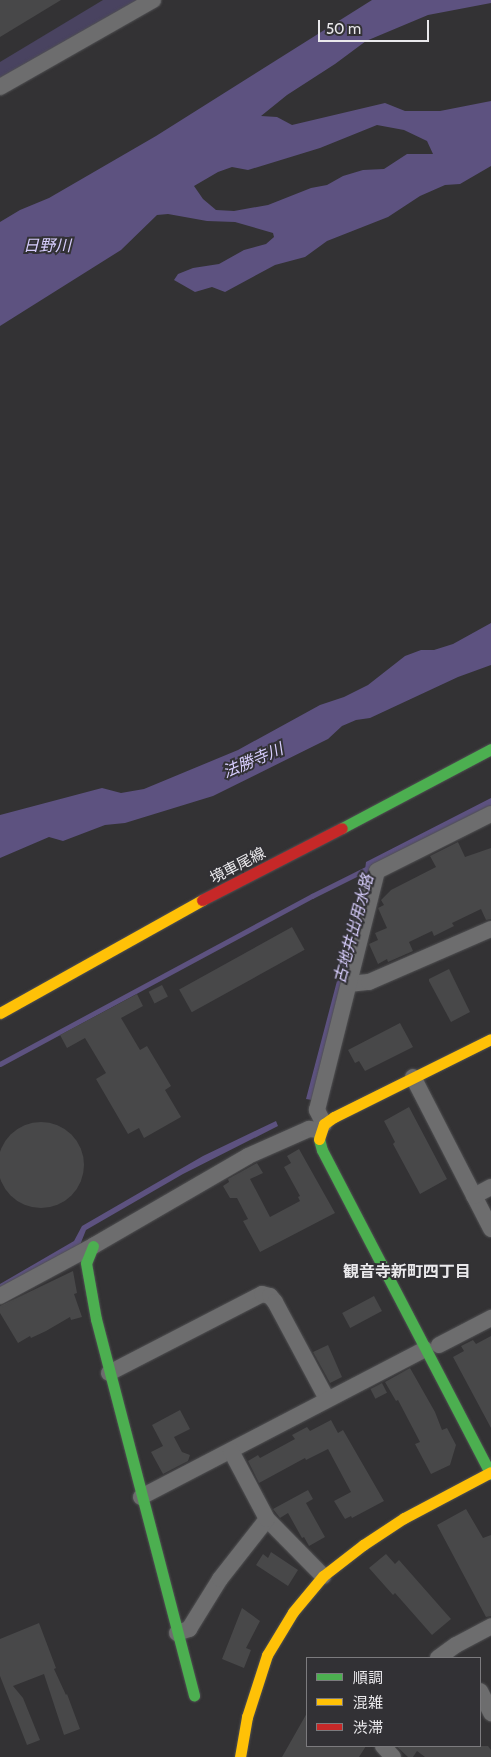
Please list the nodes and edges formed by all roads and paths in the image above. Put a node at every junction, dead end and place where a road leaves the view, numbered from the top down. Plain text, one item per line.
1 (154, 0) edge
2 (0, 87) edge
3 (491, 749) edge
4 (491, 814) edge
5 (491, 929) edge
6 (348, 984) junction
7 (0, 1013) edge
8 (491, 1038) edge
9 (413, 1077) junction
10 (322, 1127) junction
11 (491, 1187) edge
12 (474, 1196) junction
13 (491, 1229) edge
14 (93, 1246) junction
15 (0, 1296) edge
16 (491, 1318) edge
17 (432, 1347) junction
18 (109, 1373) junction
19 (327, 1399) junction
20 (231, 1451) junction
21 (491, 1473) edge
22 (141, 1497) junction
23 (267, 1519) junction
24 (323, 1576) junction
25 (491, 1626) edge
26 (176, 1633) junction
27 (460, 1651) edge
28 (441, 1657) edge
29 (481, 1693) edge
30 (194, 1695) dead end
31 (491, 1713) edge
32 (384, 1747) edge
33 (240, 1757) edge
34 (394, 1757) edge

1 - 2 street
3 - 7 street, 境車尾線
4 - 6 street
5 - 6 street
6 - 10 street
8 - 9 street
9 - 10 street
9 - 12 street
10 - 14 street
10 - 17 street
11 - 12 street
12 - 13 street
14 - 15 street
14 - 18 street
16 - 17 street
17 - 19 street
17 - 21 street
18 - 19 street
18 - 22 street
19 - 20 street
20 - 22 street
20 - 23 street
21 - 24 street
22 - 26 street
23 - 24 street
23 - 26 street
24 - 33 street
25 - 27 street
26 - 30 street
27 - 28 street
29 - 31 street
32 - 34 street

